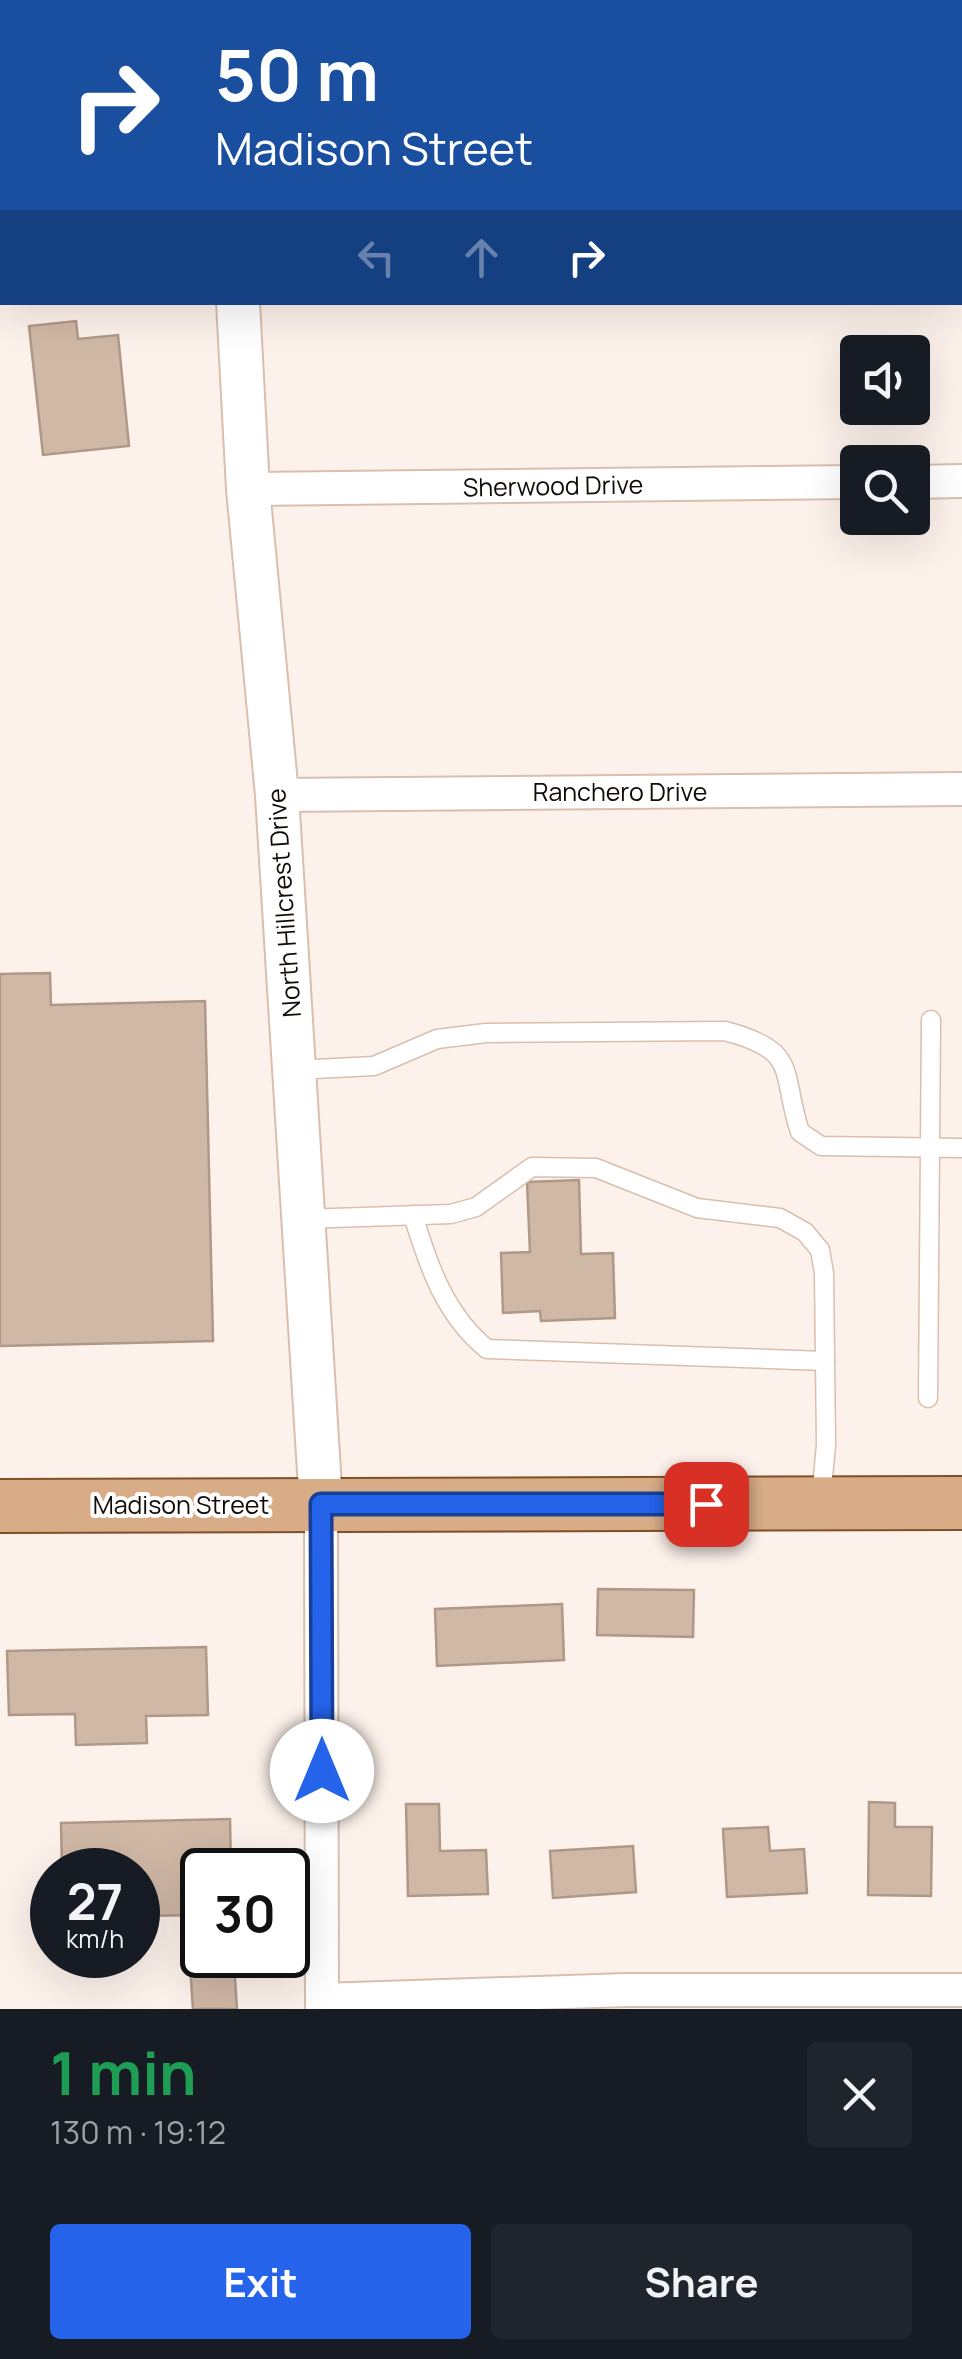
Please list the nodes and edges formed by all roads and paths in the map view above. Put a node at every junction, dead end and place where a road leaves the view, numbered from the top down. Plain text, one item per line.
1 (238, 305) edge
2 (840, 482) edge
3 (930, 482) edge
4 (962, 482) edge
5 (248, 489) junction
6 (962, 790) edge
7 (277, 795) junction
8 (931, 1020) dead end
9 (294, 1070) junction
10 (929, 1148) junction
11 (962, 1148) edge
12 (413, 1215) junction
13 (304, 1219) junction
14 (825, 1361) junction
15 (928, 1398) dead end
16 (821, 1503) junction
17 (962, 1503) edge
18 (321, 1504) junction
19 (0, 1506) edge
20 (962, 1990) edge
21 (322, 2004) edge

1 - 5 street, North Hillcrest Drive
2 - 5 street, Sherwood Drive
3 - 4 street
5 - 7 street, North Hillcrest Drive
6 - 7 street, Ranchero Drive
7 - 9 street, North Hillcrest Drive
8 - 10 lane
9 - 10 lane
9 - 13 street, North Hillcrest Drive
10 - 11 lane
10 - 15 lane
12 - 13 lane
12 - 14 lane
12 - 14 lane
13 - 18 street, North Hillcrest Drive
14 - 16 lane
16 - 17 main road, Madison Street
16 - 18 main road, Madison Street
18 - 19 main road, Madison Street
18 - 21 street
20 - 21 street

